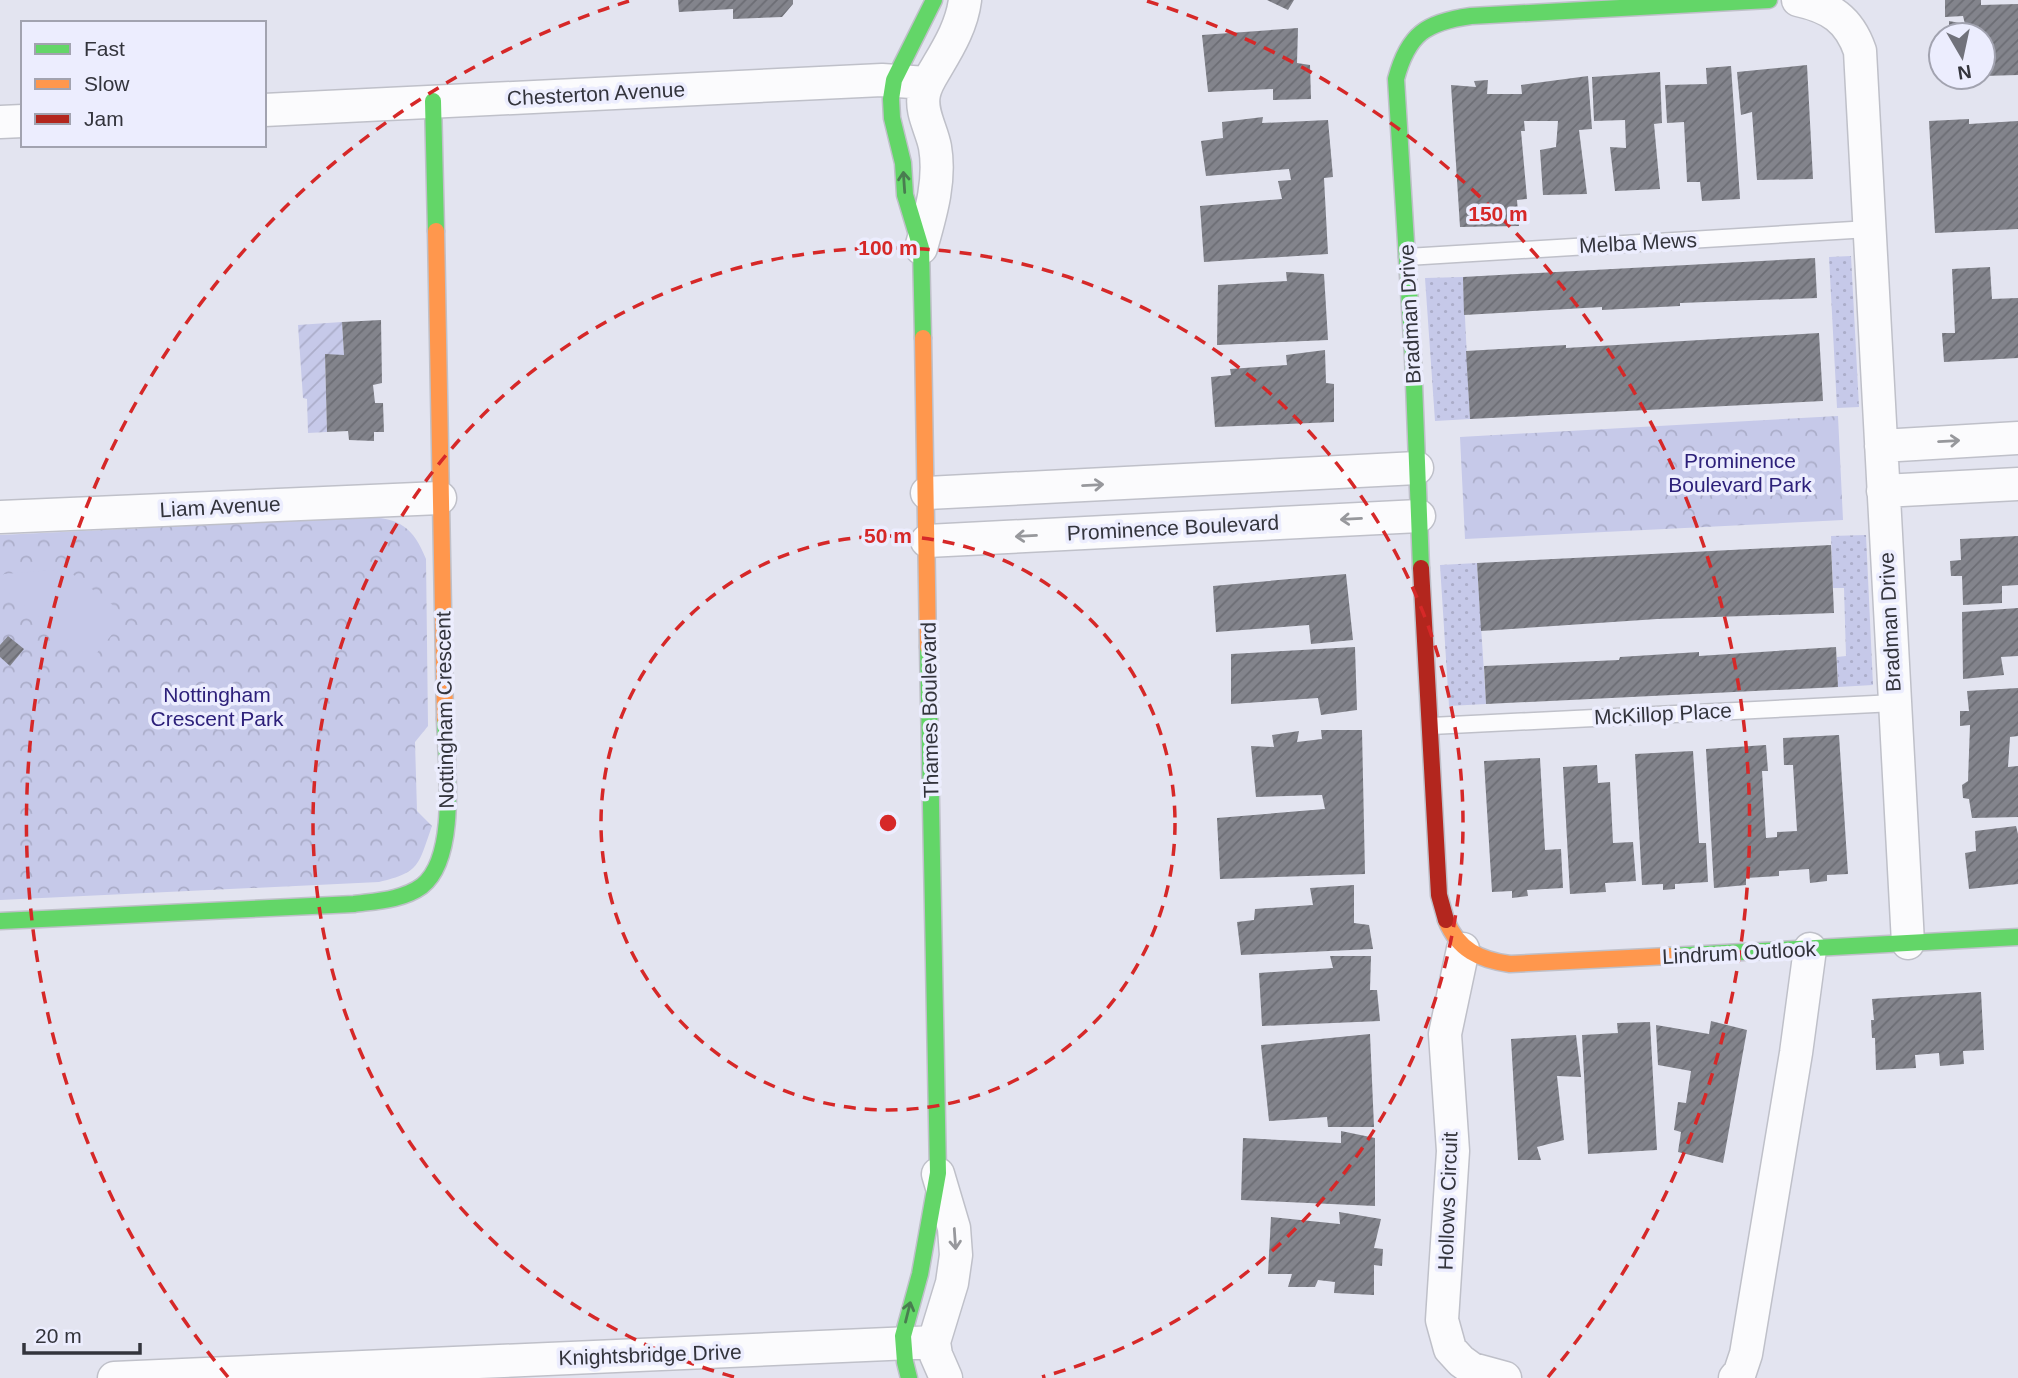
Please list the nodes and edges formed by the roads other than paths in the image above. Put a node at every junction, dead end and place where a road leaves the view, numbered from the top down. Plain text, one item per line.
1 (934, 0) edge
2 (965, 0) edge
3 (1769, 0) edge
4 (1798, 0) edge
5 (894, 80) junction
6 (927, 83) junction
7 (433, 101) junction
8 (266, 110) edge
9 (21, 121) edge
10 (0, 122) edge
11 (1869, 229) junction
12 (921, 248) junction
13 (1407, 257) junction
14 (2018, 438) edge
15 (1881, 446) junction
16 (1417, 468) junction
17 (2018, 484) edge
18 (1883, 491) junction
19 (927, 493) junction
20 (440, 498) junction
21 (1419, 516) junction
22 (0, 517) edge
23 (927, 541) junction
24 (1895, 703) junction
25 (1431, 726) junction
26 (0, 921) edge
27 (2018, 937) edge
28 (1908, 943) junction
29 (1810, 948) junction
30 (1463, 949) junction
31 (938, 1173) junction
32 (934, 1342) junction
33 (901, 1344) junction
34 (114, 1378) edge
35 (909, 1378) edge
36 (946, 1378) edge
37 (1505, 1378) edge
38 (1735, 1378) edge

1 - 5 street, Thames Boulevard
2 - 6 street, Thames Boulevard
3 - 13 street, Bradman Drive
4 - 11 street, Bradman Drive
5 - 6 street, Chesterton Avenue
5 - 7 street, Chesterton Avenue
12 -> 5 street, Thames Boulevard
6 - 12 street, Thames Boulevard
7 - 8 street, Chesterton Avenue
7 - 20 street, Nottingham Crescent
9 - 10 street
11 - 13 lane, Melba Mews
11 - 15 street, Bradman Drive
12 - 19 street, Thames Boulevard
13 - 16 street, Bradman Drive
15 -> 14 street
15 - 18 street, Bradman Drive
19 -> 16 street
16 - 21 street, Bradman Drive
17 - 18 street
18 - 24 street, Bradman Drive
19 - 23 street, Thames Boulevard
20 - 22 street, Liam Avenue
20 - 26 street, Nottingham Crescent
21 -> 23 street, Prominence Boulevard
21 - 25 street, Bradman Drive
23 - 31 street, Thames Boulevard
24 - 25 lane, McKillop Place
24 - 28 street, Bradman Drive
25 - 30 street, Bradman Drive
27 - 28 street, Lindrum Outlook
28 - 29 street, Lindrum Outlook
29 - 30 street, Lindrum Outlook
29 - 38 street
30 - 37 street, Hollows Circuit
31 -> 32 street, Thames Boulevard
33 -> 31 street, Thames Boulevard
32 - 33 street, Knightsbridge Drive
32 - 36 street
33 - 34 street, Knightsbridge Drive
33 - 35 street, Thames Boulevard

